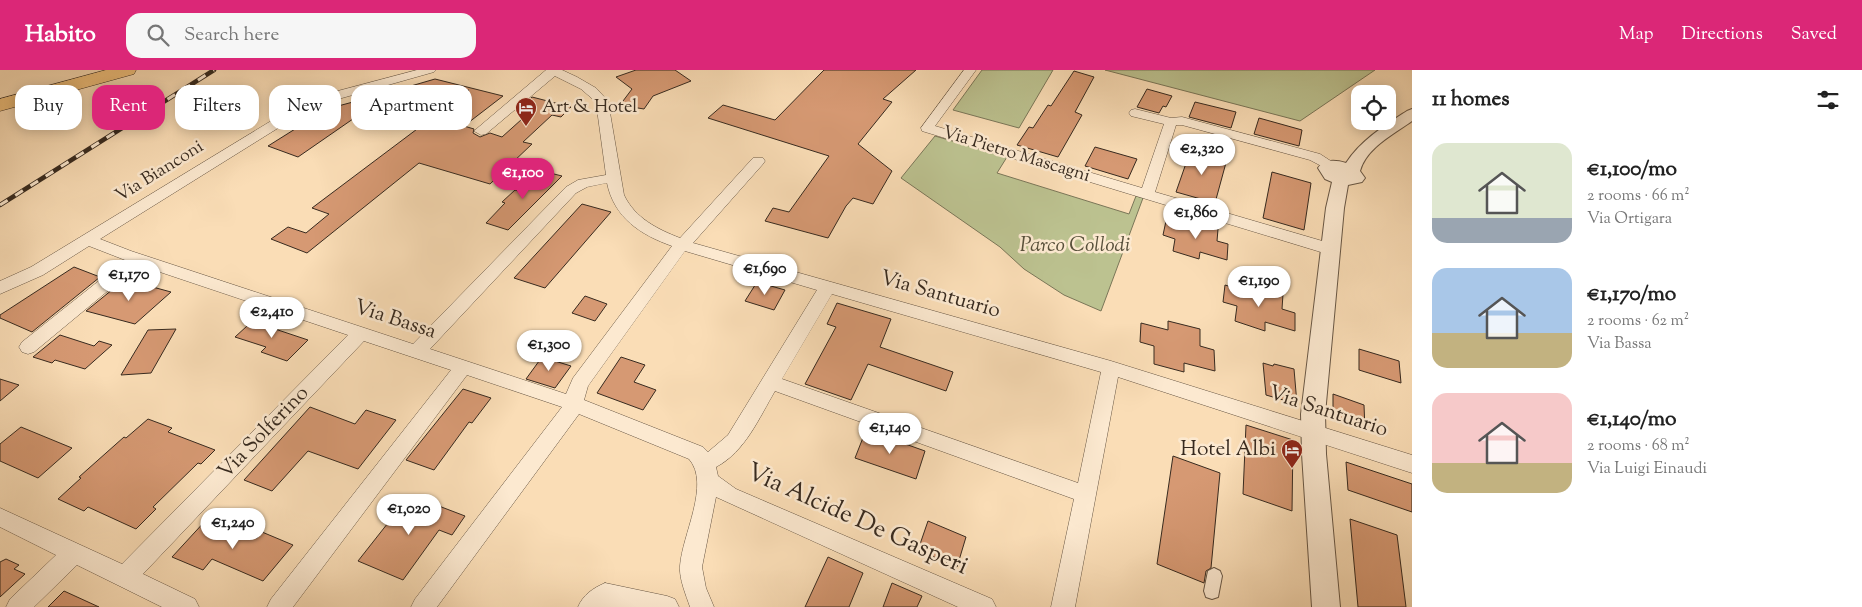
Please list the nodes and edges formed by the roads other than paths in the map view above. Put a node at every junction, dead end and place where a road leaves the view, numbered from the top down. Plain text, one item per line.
1 (64, 70) edge
2 (127, 70) edge
3 (430, 70) edge
4 (553, 70) edge
5 (970, 70) edge
6 (0, 87) edge
7 (1412, 103) edge
8 (0, 105) edge
9 (1135, 113) dead end
10 (1412, 114) edge
11 (1396, 115) edge
12 (1171, 122) junction
13 (1375, 130) edge
14 (481, 131) dead end
15 (758, 162) dead end
16 (1335, 168) junction
17 (614, 178) junction
18 (1147, 194) junction
19 (88, 240) junction
20 (682, 245) junction
21 (1330, 250) junction
22 (137, 259) junction
23 (0, 288) edge
24 (826, 288) junction
25 (354, 331) junction
26 (28, 348) dead end
27 (417, 351) junction
28 (463, 367) junction
29 (1111, 368) junction
30 (770, 382) junction
31 (575, 404) junction
32 (1313, 431) junction
33 (1412, 464) edge
34 (707, 472) junction
35 (1087, 495) junction
36 (0, 517) edge
37 (75, 552) junction
38 (126, 577) junction
39 (18, 607) edge
40 (187, 607) edge
41 (279, 607) edge
42 (422, 607) edge
43 (590, 607) edge
44 (667, 607) edge
45 (702, 607) edge
46 (984, 607) edge
47 (1063, 607) edge
48 (1326, 607) edge

1 - 6 highway
2 - 8 highway
3 - 19 street, Via Bianconi
4 - 14 street
4 - 17 street, Via Santuario
5 - 18 street, Via Pietro Mascagni
7 - 11 street
9 - 12 street
10 - 16 street
12 - 16 street
12 - 18 street
13 - 16 street
15 - 20 street
16 - 21 street
17 - 20 street, Via Santuario
17 - 27 street
18 - 21 street, Via Pietro Mascagni
19 - 22 street, Via Bassa
19 - 23 street, Via Bianconi
20 - 24 street, Via Santuario
20 - 31 street
21 - 32 street
22 - 25 street, Via Bassa
22 - 26 street
24 - 29 street, Via Santuario
24 - 30 street
25 - 27 street, Via Bassa
25 - 38 street, Via Solferino
27 - 28 street, Via Bassa
28 - 31 street, Via Bassa
28 - 41 street
29 - 32 street, Via Santuario
29 - 35 street
30 - 34 street
30 - 35 street
31 - 34 street, Via Alcide De Gasperi
31 - 42 street
32 - 33 street, Via Santuario
32 - 48 street
34 - 45 street
34 - 46 street, Via Alcide De Gasperi
35 - 47 street
36 - 37 street
37 - 38 street
37 - 39 street
38 - 40 street
43 - 44 street

